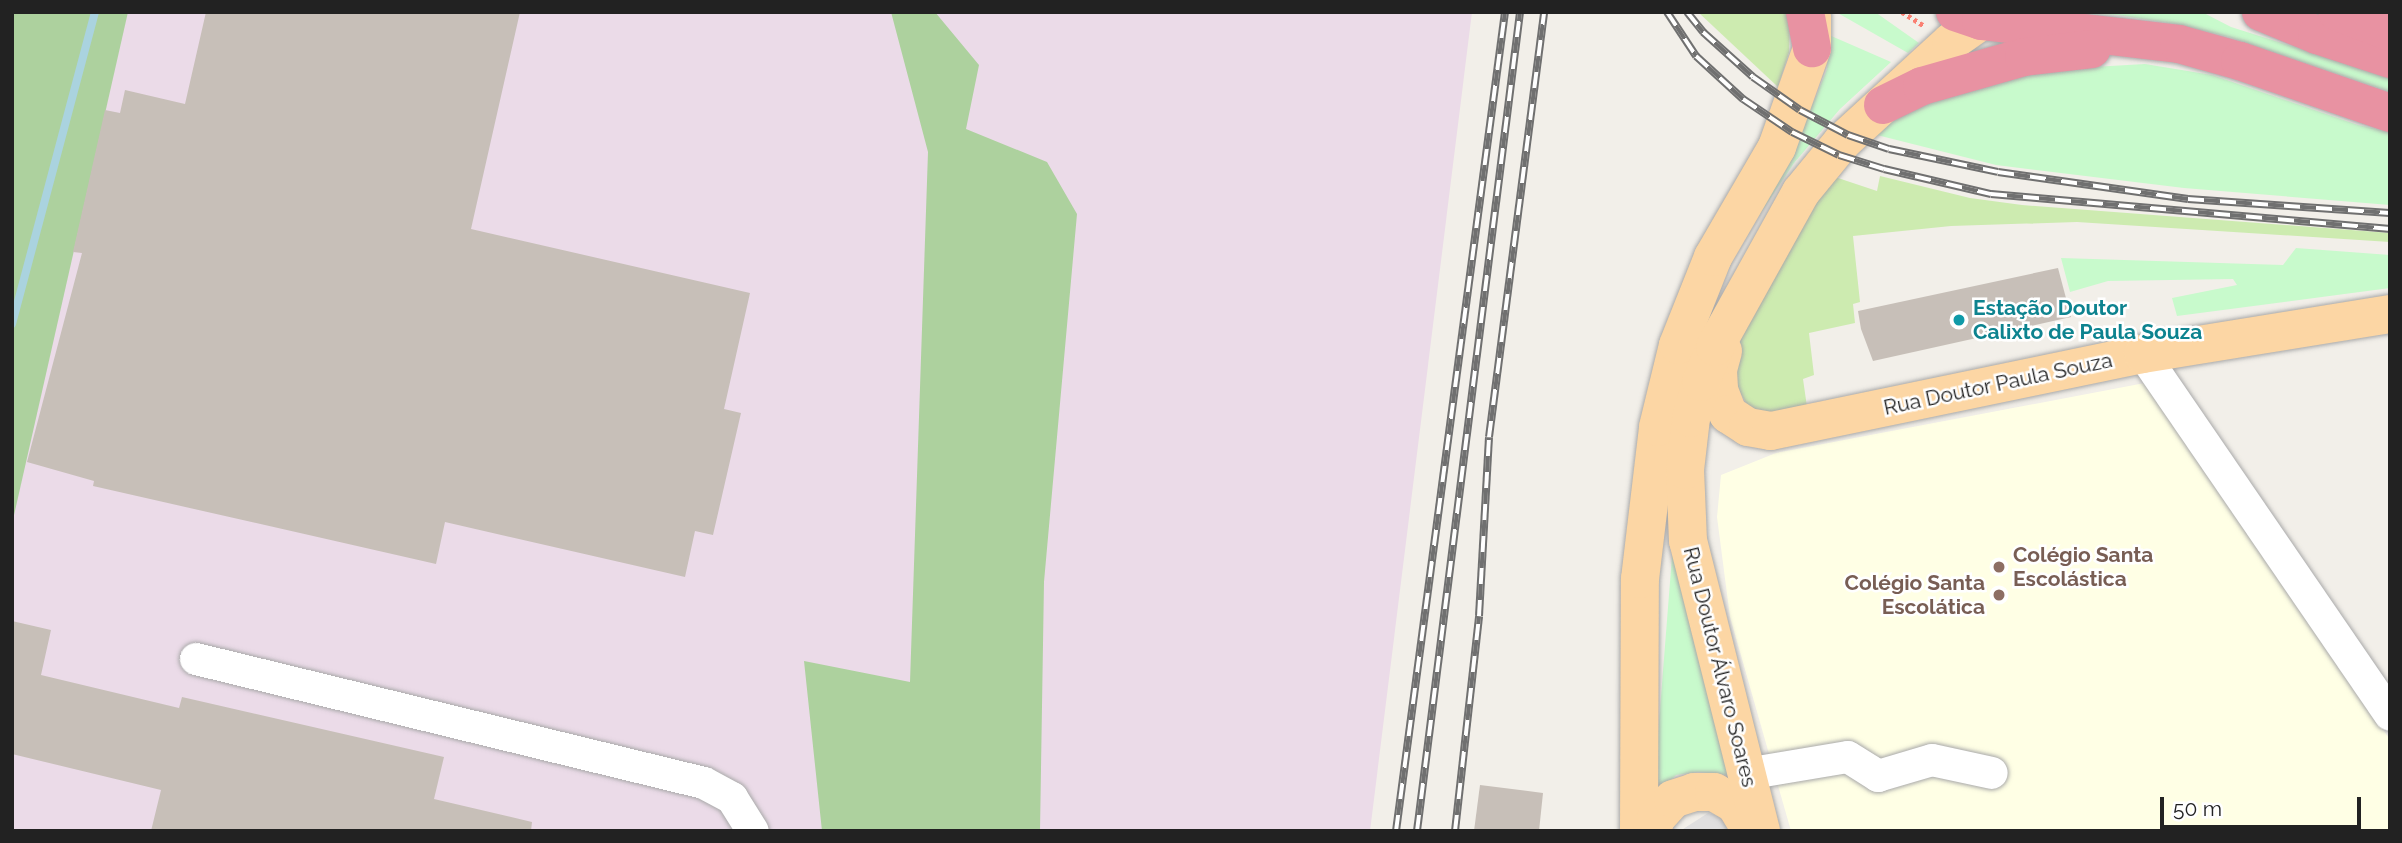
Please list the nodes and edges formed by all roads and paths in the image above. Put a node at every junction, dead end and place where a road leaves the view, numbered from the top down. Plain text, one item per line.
1 (1902, 12) edge
2 (2261, 12) edge
3 (2337, 12) edge
4 (1964, 18) edge
5 (1810, 24) edge
6 (2390, 32) edge
7 (2179, 44) junction
8 (2390, 59) edge
9 (1883, 106) junction
10 (2390, 113) edge
11 (1742, 300) junction
12 (2390, 314) edge
13 (2143, 354) junction
14 (196, 659) dead end
15 (2390, 715) edge
16 (1992, 773) dead end
17 (1746, 774) junction
18 (753, 831) edge
19 (1639, 831) edge
20 (1652, 831) edge
21 (1751, 831) edge
22 (1761, 831) edge

1 - 4 path
2 - 8 highway
3 - 6 highway
4 - 7 highway
4 - 9 main road
5 - 19 main road
7 - 9 highway
7 - 10 highway
9 - 11 main road
11 - 13 main road, Rua Doutor Paula Souza
11 - 17 main road, Rua Doutor Álvaro Soares
12 - 13 main road, Rua Doutor Paula Souza
13 - 15 street
14 - 18 street
16 - 17 street
17 - 22 main road, Rua Doutor Álvaro Soares
20 - 21 main road

